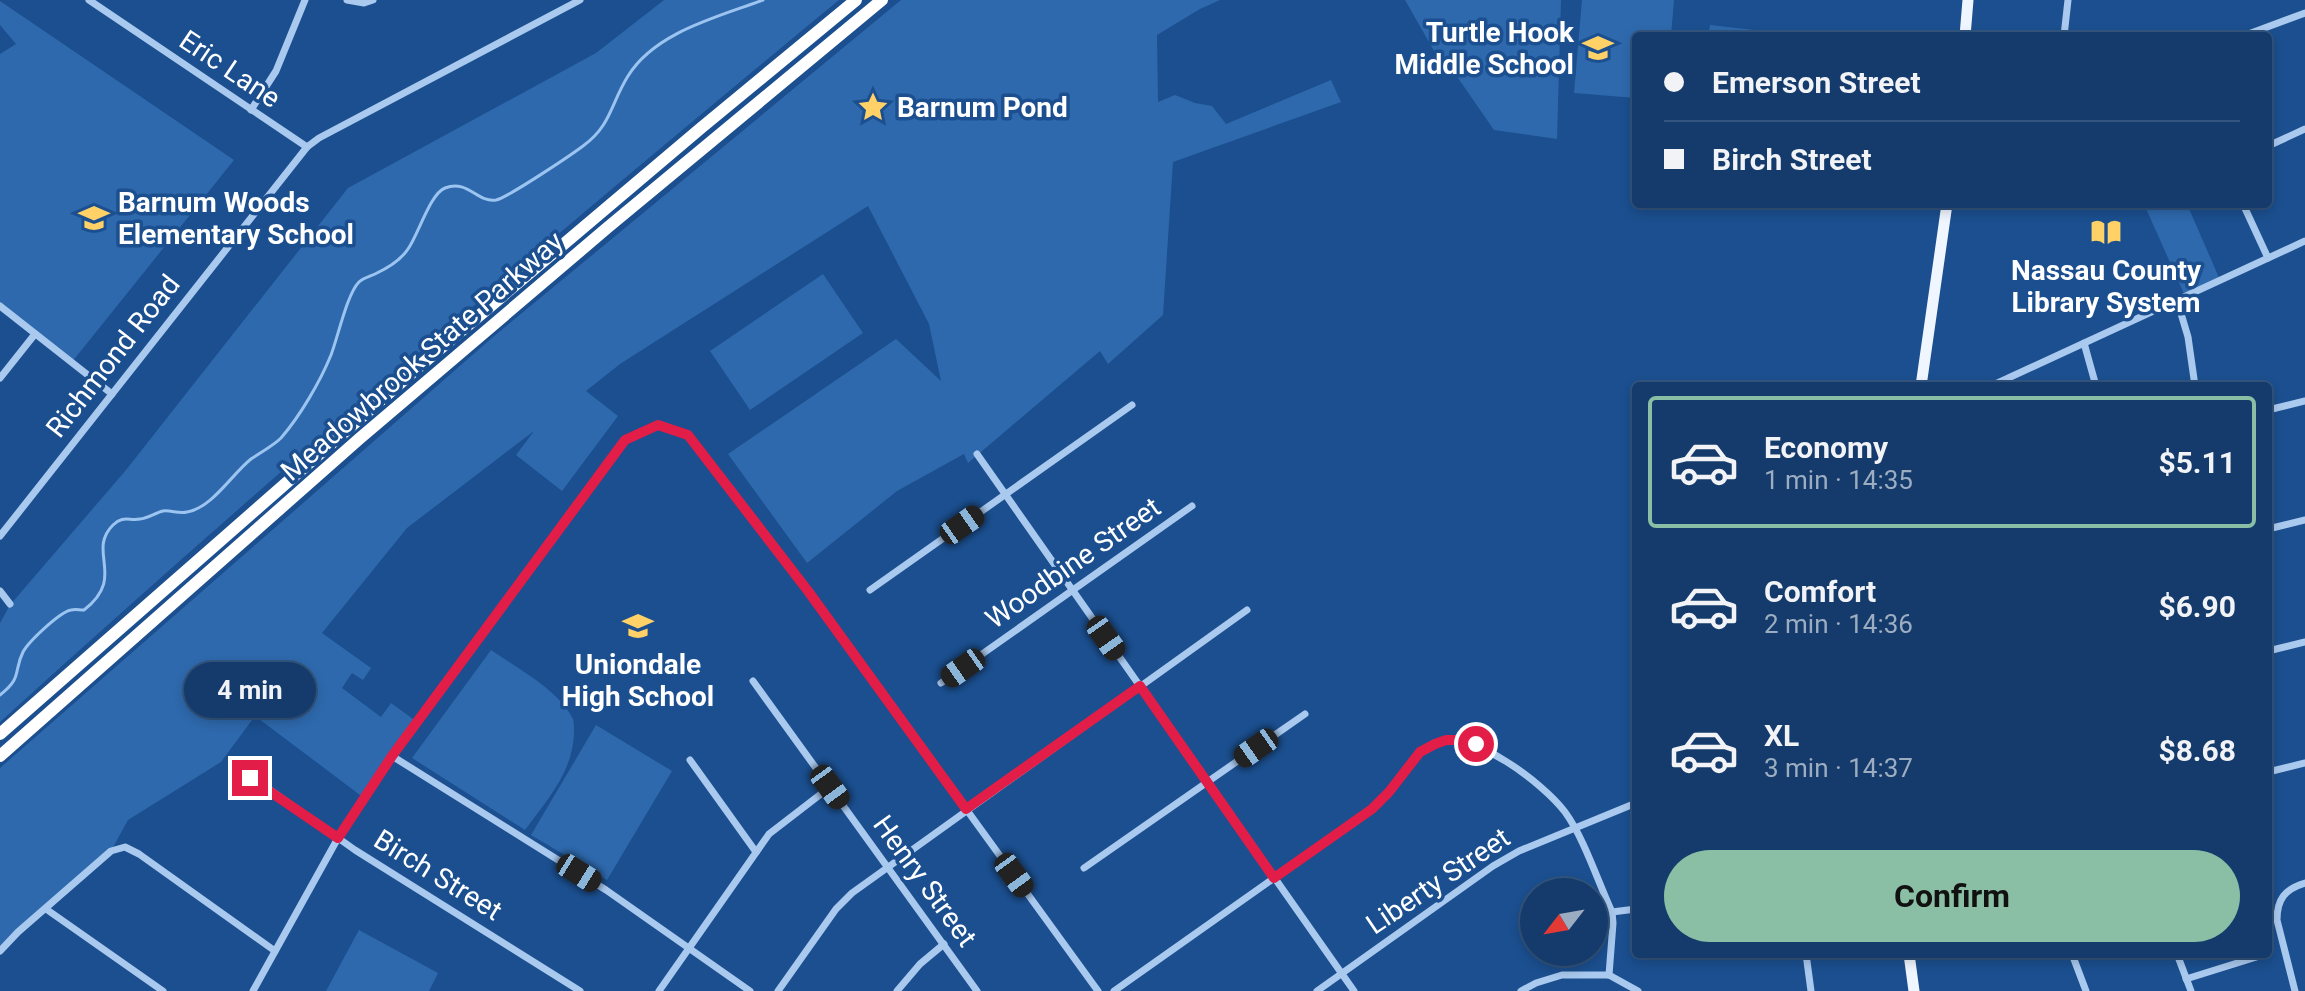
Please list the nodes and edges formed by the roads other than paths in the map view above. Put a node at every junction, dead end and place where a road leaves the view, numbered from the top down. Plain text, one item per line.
1 (305, 0) edge
2 (347, 0) edge
3 (373, 0) edge
4 (580, 0) edge
5 (856, 0) edge
6 (882, 0) edge
7 (1968, 0) edge
8 (2068, 0) edge
9 (95, 2) edge
10 (2305, 13) edge
11 (1965, 32) edge
12 (2064, 32) edge
13 (2254, 32) edge
14 (251, 110) junction
15 (2305, 129) edge
16 (2272, 144) edge
17 (307, 147) junction
18 (1946, 208) edge
19 (2245, 208) edge
20 (2305, 241) edge
21 (2268, 258) junction
22 (2177, 300) junction
23 (0, 306) edge
24 (35, 334) junction
25 (2084, 343) junction
26 (0, 378) edge
27 (1922, 382) edge
28 (2000, 382) edge
29 (2095, 382) edge
30 (2194, 382) edge
31 (112, 394) junction
32 (2305, 401) edge
33 (1132, 405) dead end
34 (2272, 409) edge
35 (977, 454) dead end
36 (1005, 495) junction
37 (1192, 506) dead end
38 (2305, 520) edge
39 (2272, 528) edge
40 (0, 536) edge
41 (870, 590) dead end
42 (1073, 590) junction
43 (0, 591) edge
44 (10, 604) dead end
45 (1247, 610) dead end
46 (2305, 642) edge
47 (2272, 650) edge
48 (753, 681) dead end
49 (941, 683) dead end
50 (1140, 686) junction
51 (1305, 714) dead end
52 (0, 734) edge
53 (0, 756) edge
54 (392, 756) junction
55 (690, 760) dead end
56 (2305, 763) edge
57 (2272, 771) edge
58 (232, 776) dead end
59 (1207, 782) junction
60 (830, 787) junction
61 (1632, 805) edge
62 (966, 809) junction
63 (1574, 828) junction
64 (338, 838) junction
65 (756, 852) junction
66 (887, 867) junction
67 (1084, 868) dead end
68 (1274, 878) junction
69 (2305, 883) edge
70 (46, 909) junction
71 (1632, 910) edge
72 (1612, 912) junction
73 (944, 944) junction
74 (689, 948) junction
75 (2284, 948) junction
76 (0, 951) edge
77 (275, 951) junction
78 (2272, 952) edge
79 (1807, 958) edge
80 (1910, 958) edge
81 (2074, 958) edge
82 (2178, 958) edge
83 (2254, 958) edge
84 (1342, 973) junction
85 (1609, 975) junction
86 (2186, 979) junction
87 (163, 991) edge
88 (253, 991) edge
89 (580, 991) edge
90 (659, 991) edge
91 (750, 991) edge
92 (778, 991) edge
93 (897, 991) edge
94 (977, 991) edge
95 (1098, 991) edge
96 (1114, 991) edge
97 (1317, 991) edge
98 (1354, 991) edge
99 (1521, 991) edge
100 (1638, 991) edge
101 (1811, 991) edge
102 (1914, 991) edge
103 (2086, 991) edge
104 (2191, 991) edge
105 (2295, 991) edge

1 - 14 street
2 - 3 street
4 - 17 street, Richmond Road
5 - 52 highway, Meadowbrook State Parkway
6 - 53 highway, Meadowbrook State Parkway
7 - 11 main road
8 - 12 street
9 - 14 street, Eric Lane
10 - 13 street
14 - 17 street, Eric Lane
15 - 16 street
17 - 31 street, Richmond Road
18 - 27 main road
19 - 21 street
20 - 21 street
21 - 22 street
22 - 25 street
22 - 30 street
23 - 24 street
24 - 26 street
24 - 31 street
25 - 28 street
25 - 29 street
31 - 40 street, Richmond Road
32 - 34 street
33 - 36 street
35 - 36 street
36 - 41 street
36 - 42 street
37 - 42 street, Woodbine Street
38 - 39 street
42 - 49 street, Woodbine Street
42 - 50 street
43 - 44 street
45 - 50 street
46 - 47 street
48 - 60 street, Henry Street
50 - 59 street
50 - 62 street
51 - 59 street
54 - 62 street
54 - 64 street
54 - 74 street
55 - 65 street
56 - 57 street
58 - 64 street, Birch Street
59 - 67 street
59 - 68 street
60 - 65 street
60 - 66 street, Henry Street
61 - 63 street, Liberty Street
62 - 66 street
62 - 95 street
63 - 68 street
63 - 72 street
63 - 84 street, Liberty Street
64 - 77 street
64 - 89 street, Birch Street
65 - 74 street
66 - 73 street, Henry Street
66 - 92 street
68 - 84 street
68 - 96 street
69 - 75 street
70 - 76 street
70 - 77 street
70 - 87 street
71 - 72 street
72 - 85 street
73 - 93 street
73 - 94 street, Henry Street
74 - 90 street
74 - 91 street
75 - 78 street
75 - 105 street
77 - 88 street
79 - 101 street
80 - 102 main road
81 - 103 street
82 - 86 street
83 - 86 street
84 - 97 street, Liberty Street
84 - 98 street
85 - 99 street
85 - 100 street
86 - 104 street

